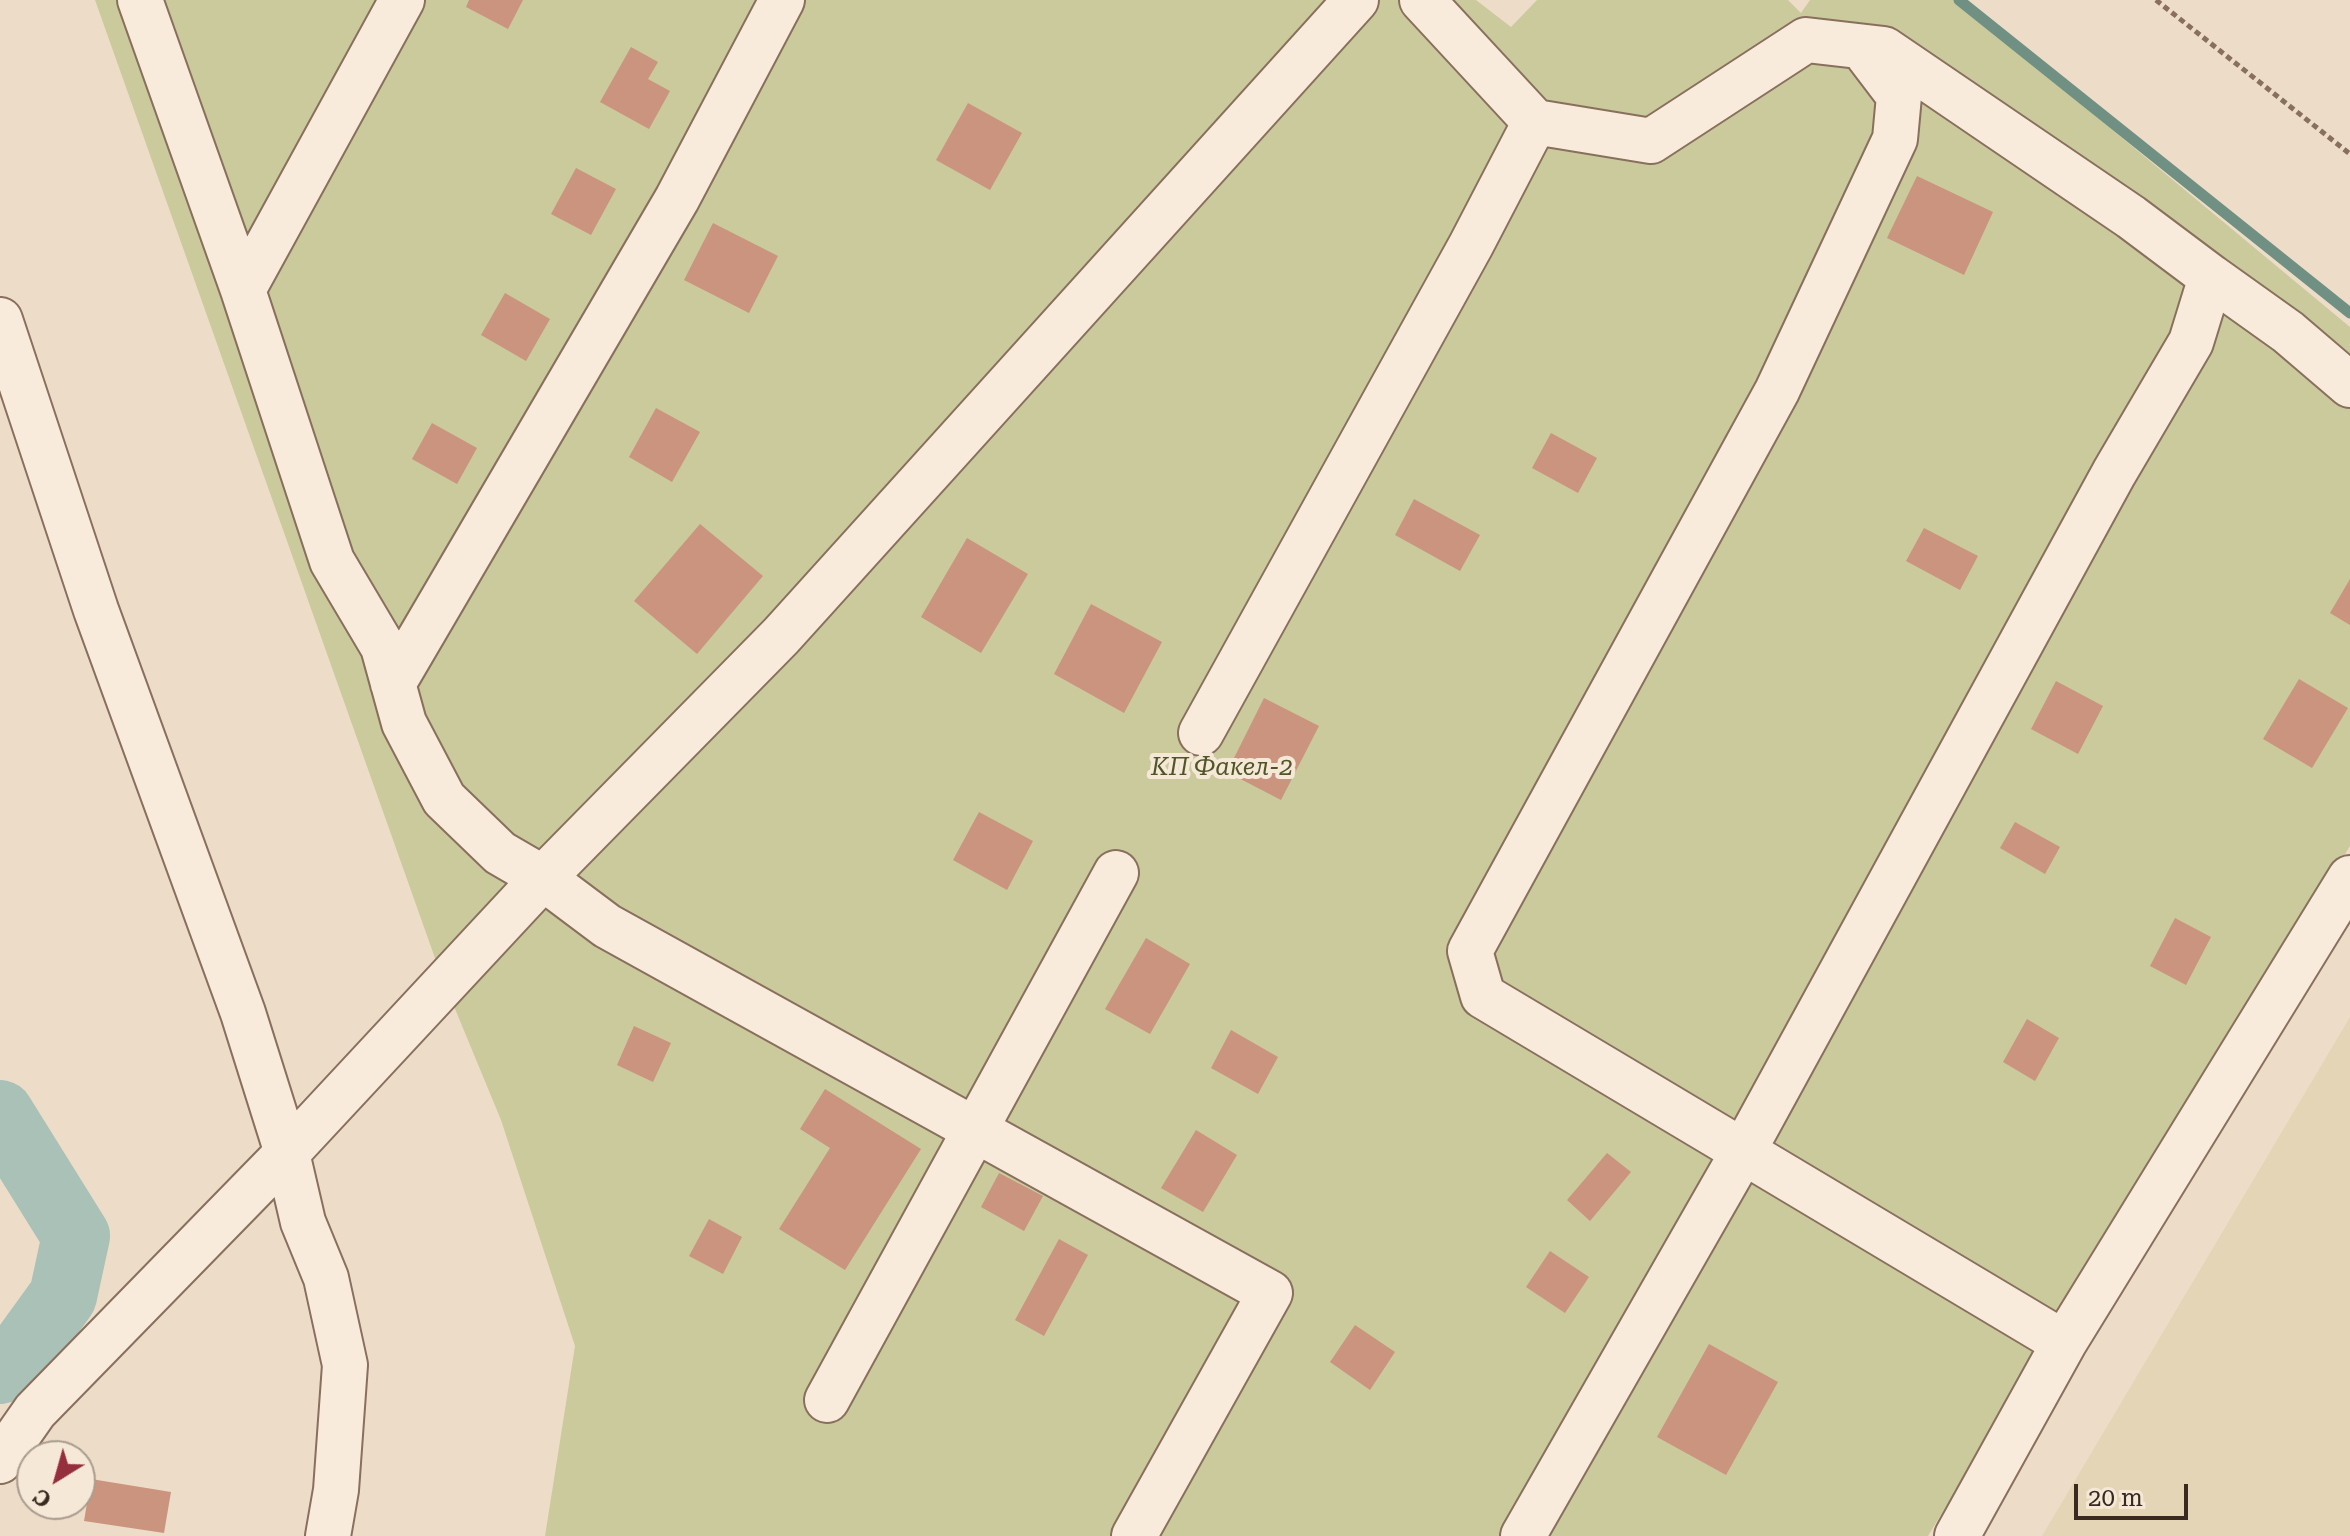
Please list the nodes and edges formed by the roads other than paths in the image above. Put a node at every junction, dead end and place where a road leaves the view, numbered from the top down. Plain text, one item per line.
1 (140, 0) edge
2 (402, 0) edge
3 (782, 0) edge
4 (1356, 0) edge
5 (1422, 0) edge
6 (1861, 46) junction
7 (1535, 122) junction
8 (2211, 277) junction
9 (243, 290) junction
10 (0, 320) edge
11 (2350, 385) edge
12 (393, 684) junction
13 (1201, 733) dead end
14 (1116, 873) dead end
15 (543, 878) junction
16 (2350, 878) edge
17 (976, 1131) junction
18 (1744, 1150) junction
19 (287, 1153) junction
20 (2064, 1343) junction
21 (827, 1400) dead end
22 (0, 1461) edge
23 (328, 1536) edge
24 (1134, 1536) edge
25 (1523, 1536) edge
26 (1957, 1536) edge

1 - 9 street
2 - 9 street
3 - 12 street
4 - 15 street
5 - 7 street
6 - 7 street
6 - 8 street
6 - 18 street
7 - 13 street
8 - 11 street
8 - 18 street
9 - 12 street
10 - 19 street
12 - 15 street
14 - 17 street
15 - 17 street
15 - 19 street
16 - 20 street
17 - 21 street
17 - 24 street
18 - 20 street
18 - 25 street
19 - 22 street
19 - 23 street
20 - 26 street

